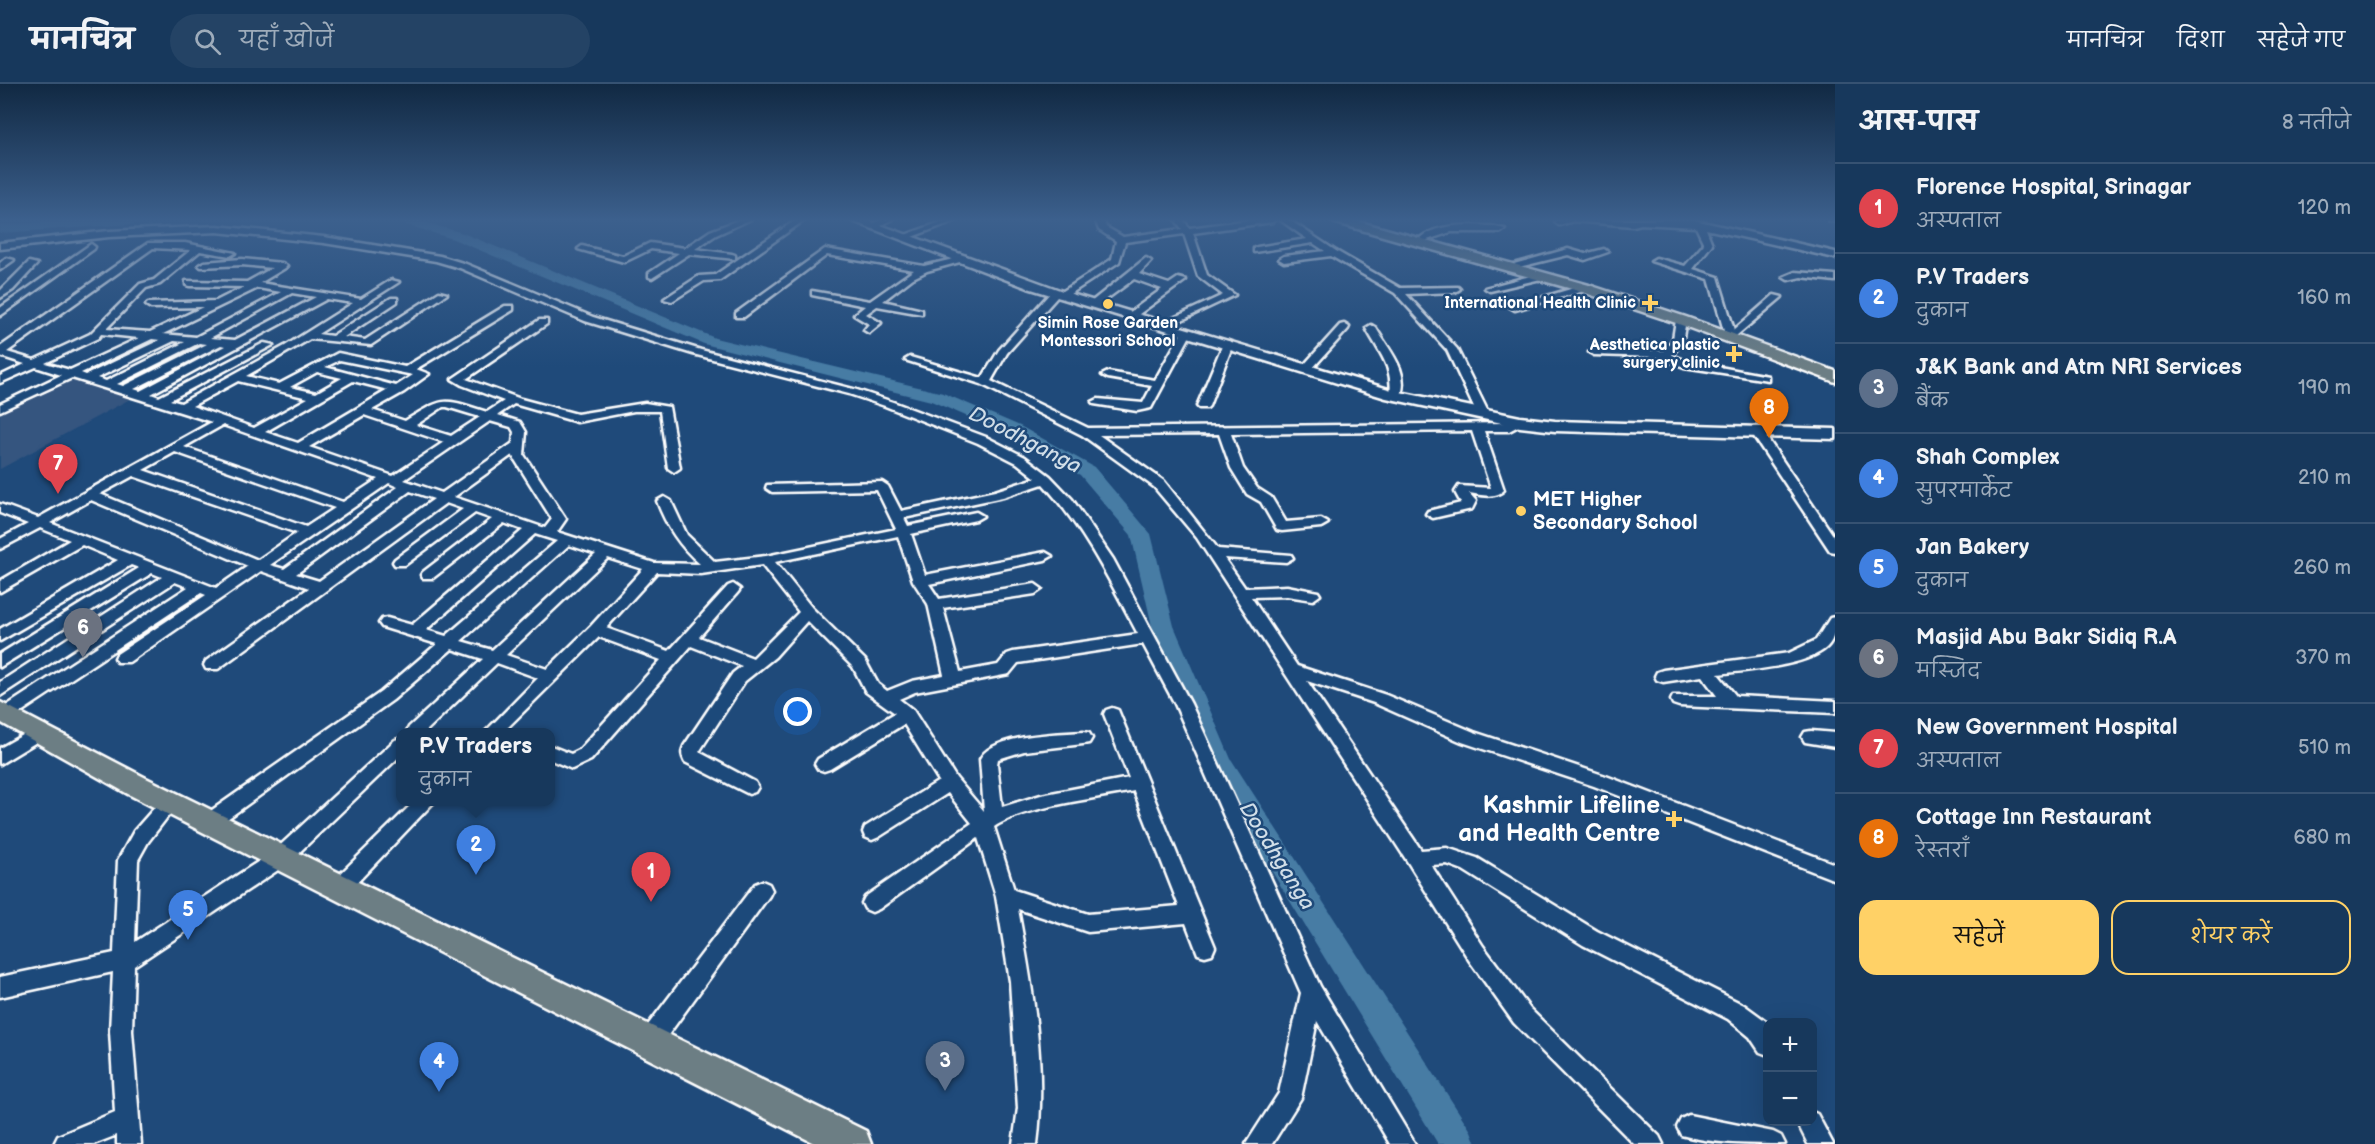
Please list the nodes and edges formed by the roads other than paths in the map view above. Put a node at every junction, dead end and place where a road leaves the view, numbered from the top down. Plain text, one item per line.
1 (27, 268) edge
2 (61, 268) edge
3 (117, 268) edge
4 (173, 268) edge
5 (278, 268) edge
6 (469, 268) edge
7 (661, 268) edge
8 (731, 268) edge
9 (803, 268) edge
10 (921, 268) edge
11 (991, 268) edge
12 (1103, 268) edge
13 (1139, 268) edge
14 (1200, 268) edge
15 (1359, 268) edge
16 (1515, 268) edge
17 (1534, 268) edge
18 (1690, 268) edge
19 (924, 269) joint
20 (652, 275) dead end
21 (1133, 275) junction
22 (1542, 276) junction
23 (1788, 277) dead end
24 (1835, 278) edge
25 (1181, 280) dead end
26 (394, 282) dead end
27 (189, 283) dead end
28 (254, 284) junction
29 (1170, 288) junction
30 (1490, 288) dead end
31 (1584, 288) junction
32 (293, 289) junction
33 (1455, 289) dead end
34 (1398, 291) junction
35 (815, 293) dead end
36 (442, 294) dead end
37 (1058, 294) junction
38 (0, 295) edge
39 (328, 295) junction
40 (1777, 297) dead end
41 (669, 299) dead end
42 (394, 300) dead end
43 (363, 302) junction
44 (873, 303) junction
45 (219, 304) junction
46 (1094, 304) junction
47 (151, 305) dead end
48 (1515, 307) dead end
49 (509, 308) dead end
50 (918, 312) dead end
51 (0, 313) edge
52 (740, 315) dead end
53 (1131, 315) junction
54 (1681, 320) junction
55 (543, 322) dead end
56 (1163, 325) junction
57 (1344, 327) dead end
58 (1371, 328) dead end
59 (868, 330) dead end
60 (100, 331) junction
61 (1187, 332) junction
62 (1732, 332) junction
63 (154, 335) junction
64 (309, 336) junction
65 (172, 338) junction
66 (334, 339) junction
67 (195, 341) junction
68 (243, 342) junction
69 (218, 343) junction
70 (1228, 344) junction
71 (268, 345) junction
72 (289, 348) junction
73 (1594, 352) dead end
74 (0, 353) edge
75 (1662, 355) junction
76 (910, 360) dead end
77 (37, 363) junction
78 (315, 368) junction
79 (409, 369) junction
80 (1307, 369) junction
81 (1835, 372) edge
82 (71, 374) junction
83 (1108, 375) dead end
84 (237, 377) junction
85 (353, 377) junction
86 (1835, 377) edge
87 (1764, 378) dead end
88 (87, 379) junction
89 (0, 380) edge
90 (985, 382) junction
91 (1158, 384) junction
92 (106, 385) junction
93 (280, 388) junction
94 (123, 390) junction
95 (400, 390) junction
96 (141, 395) junction
97 (1396, 395) junction
98 (318, 397) junction
99 (514, 399) junction
100 (161, 400) junction
101 (1098, 402) dead end
102 (182, 406) junction
103 (1203, 406) dead end
104 (0, 408) edge
105 (363, 411) junction
106 (489, 416) junction
107 (1480, 420) junction
108 (222, 421) junction
109 (407, 425) junction
110 (1224, 431) junction
111 (256, 432) junction
112 (1086, 432) junction
113 (1757, 432) junction
114 (1835, 434) edge
115 (453, 441) junction
116 (518, 445) junction
117 (174, 447) junction
118 (299, 448) junction
119 (674, 468) dead end
120 (132, 471) junction
121 (1045, 479) junction
122 (398, 481) junction
123 (772, 488) dead end
124 (91, 495) junction
125 (444, 497) junction
126 (664, 501) dead end
127 (344, 507) junction
128 (0, 508) edge
129 (473, 508) junction
130 (1432, 514) dead end
131 (897, 516) junction
132 (976, 516) dead end
133 (502, 518) junction
134 (39, 523) junction
135 (1321, 523) dead end
136 (533, 529) junction
137 (903, 530) junction
138 (306, 532) junction
139 (549, 533) junction
140 (79, 540) junction
141 (567, 540) junction
142 (0, 545) edge
143 (1835, 548) edge
144 (606, 552) junction
145 (1214, 553) junction
146 (1045, 556) dead end
147 (1286, 558) dead end
148 (130, 559) junction
149 (765, 560) junction
150 (400, 562) dead end
151 (260, 566) junction
152 (653, 567) junction
153 (712, 567) junction
154 (150, 568) junction
155 (285, 575) junction
156 (428, 575) dead end
157 (173, 577) junction
158 (920, 581) junction
159 (0, 587) edge
160 (199, 587) junction
161 (321, 587) junction
162 (733, 589) dead end
163 (1035, 589) dead end
164 (1240, 593) junction
165 (218, 594) junction
166 (1313, 595) dead end
167 (934, 604) junction
168 (807, 612) junction
169 (1835, 622) edge
170 (387, 623) dead end
171 (416, 630) junction
172 (596, 630) junction
173 (0, 636) edge
174 (1148, 638) junction
175 (690, 639) junction
176 (451, 642) junction
177 (496, 657) junction
178 (123, 658) dead end
179 (673, 658) junction
180 (0, 661) edge
181 (753, 664) junction
182 (212, 665) dead end
183 (1292, 670) junction
184 (1706, 670) junction
185 (549, 676) junction
186 (1663, 676) dead end
187 (953, 678) junction
188 (886, 698) junction
189 (1678, 700) dead end
190 (1731, 702) junction
191 (2, 705) edge
192 (1835, 707) edge
193 (907, 714) junction
194 (1112, 714) dead end
195 (419, 728) edge
196 (500, 728) edge
197 (37, 733) junction
198 (1811, 737) dead end
199 (1083, 738) dead end
200 (1835, 740) edge
201 (396, 750) edge
202 (555, 755) edge
203 (0, 757) edge
204 (824, 764) dead end
205 (950, 783) junction
206 (1141, 783) junction
207 (749, 788) dead end
208 (170, 802) junction
209 (420, 806) edge
210 (988, 820) junction
211 (209, 822) junction
212 (872, 832) dead end
213 (280, 858) junction
214 (1416, 858) junction
215 (1835, 872) edge
216 (340, 887) junction
217 (762, 890) dead end
218 (1006, 896) junction
219 (872, 903) dead end
220 (1191, 914) junction
221 (1205, 947) dead end
222 (125, 960) junction
223 (0, 987) edge
224 (1312, 993) junction
225 (1763, 1037) edge
226 (650, 1041) junction
227 (128, 1118) junction
228 (1811, 1126) edge
229 (1689, 1127) dead end
230 (66, 1144) edge
231 (129, 1144) edge
232 (853, 1144) edge
233 (1025, 1144) edge
234 (1258, 1144) edge
235 (1403, 1144) edge
236 (1651, 1144) edge
237 (1773, 1144) edge
238 (1821, 1144) edge

1 - 38 street
2 - 51 street
3 - 74 street
4 - 60 street
5 - 28 street
6 - 121 street
7 - 20 street
8 - 41 street
9 - 52 street
10 - 19 street
11 - 37 main road
12 - 37 street
13 - 21 street
14 - 56 street
15 - 34 street
16 - 22 main road
17 - 62 main road
18 - 62 street
19 - 44 street
21 - 29 street
21 - 46 street
22 - 30 street
22 - 31 main road
23 - 24 street
25 - 29 street
26 - 43 street
27 - 28 street
28 - 32 street
28 - 45 street
29 - 53 street
31 - 48 street
31 - 54 main road
32 - 39 street
32 - 67 street
33 - 34 street
34 - 107 street
35 - 44 street
36 - 66 street
37 - 46 main road
37 - 90 street
39 - 43 street
39 - 68 street
40 - 62 street
42 - 66 street
43 - 64 street
44 - 50 street
44 - 59 street
45 - 47 street
45 - 63 street
46 - 53 main road
49 - 79 street
53 - 56 main road
54 - 75 street
54 - 86 main road
55 - 99 street
56 - 61 main road
57 - 80 street
58 - 97 street
60 - 63 street
60 - 77 street
61 - 70 main road
61 - 91 street
62 - 81 main road
63 - 65 street
63 - 82 street
64 - 66 street
64 - 72 street
65 - 67 street
65 - 88 street
67 - 69 street
67 - 92 street
68 - 69 street
68 - 71 street
68 - 96 street
69 - 94 street
70 - 80 main road
70 - 103 street
71 - 72 street
71 - 100 street
72 - 84 street
73 - 75 street
74 - 77 street
75 - 87 street
76 - 90 street
77 - 82 street
77 - 89 street
78 - 79 street
78 - 85 street
78 - 93 street
79 - 95 street
80 - 97 main road
82 - 88 street
82 - 104 street
83 - 91 street
84 - 93 street
84 - 102 street
85 - 95 street
85 - 98 street
88 - 92 street
90 - 112 street
91 - 101 street
92 - 94 street
93 - 98 street
94 - 96 street
95 - 105 street
96 - 100 street
97 - 107 main road
98 - 111 street
99 - 106 street
99 - 119 street
100 - 102 street
102 - 108 street
105 - 109 street
105 - 118 street
106 - 109 street
106 - 115 street
106 - 116 street
107 - 110 street
107 - 113 main road
107 - 130 street
108 - 111 street
108 - 117 street
109 - 115 street
110 - 112 street
110 - 135 street
111 - 118 street
112 - 145 street
113 - 114 main road
113 - 143 street
115 - 122 street
116 - 125 street
116 - 139 street
117 - 120 street
117 - 127 street
118 - 122 street
120 - 124 street
120 - 138 street
121 - 131 street
121 - 174 street
122 - 125 street
122 - 127 street
122 - 155 street
123 - 131 street
124 - 134 street
124 - 151 street
125 - 129 street
125 - 161 street
126 - 153 street
127 - 138 street
128 - 134 street
129 - 133 street
129 - 150 street
131 - 137 street
132 - 137 street
133 - 136 street
133 - 156 street
134 - 140 street
134 - 142 street
136 - 139 street
136 - 171 street
137 - 149 street
137 - 158 street
138 - 151 street
139 - 141 street
140 - 148 street
140 - 159 street
141 - 144 street
141 - 176 street
144 - 152 street
144 - 177 street
145 - 147 street
145 - 164 street
146 - 158 street
148 - 154 street
148 - 173 street
149 - 153 street
149 - 168 street
151 - 155 street
151 - 165 street
152 - 153 street
152 - 172 street
154 - 157 street
154 - 180 street
155 - 161 street
157 - 160 street
157 - 191 street
158 - 167 street
160 - 165 street
160 - 191 street
161 - 182 street
162 - 175 street
163 - 167 street
164 - 166 street
164 - 183 street
165 - 178 street
167 - 187 street
168 - 181 street
168 - 188 street
169 - 184 street
170 - 171 street
171 - 176 street
172 - 179 street
172 - 185 street
174 - 187 street
174 - 224 street
175 - 179 street
175 - 181 street
176 - 177 street
176 - 211 street
177 - 185 street
177 - 195 street
179 - 202 street
181 - 207 street
183 - 214 street
183 - 215 street
184 - 186 street
184 - 190 street
185 - 196 street
187 - 188 street
188 - 193 street
189 - 190 street
190 - 192 street
191 - 197 main road
193 - 204 street
193 - 205 street
194 - 206 street
197 - 203 street
197 - 208 main road
198 - 200 street
199 - 210 street
201 - 213 street
205 - 210 street
205 - 212 street
206 - 210 street
206 - 220 street
208 - 211 main road
208 - 222 street
209 - 216 street
210 - 218 street
210 - 219 street
211 - 213 main road
213 - 216 main road
213 - 222 street
214 - 225 street
214 - 236 street
216 - 226 main road
217 - 226 street
218 - 220 street
218 - 233 street
220 - 221 street
222 - 223 street
222 - 227 street
224 - 234 street
224 - 235 street
226 - 232 main road
227 - 230 street
227 - 231 street
228 - 238 street
229 - 237 street

